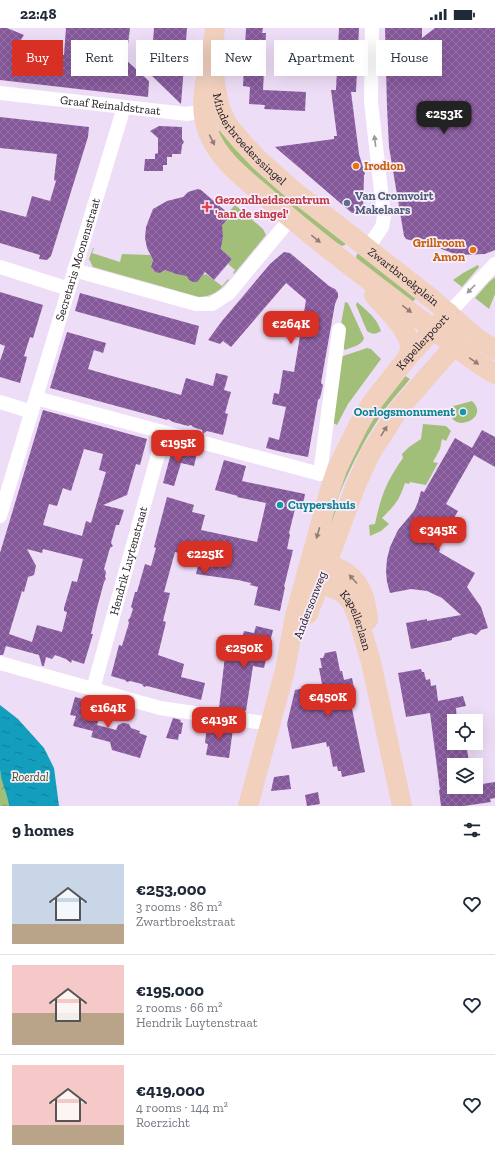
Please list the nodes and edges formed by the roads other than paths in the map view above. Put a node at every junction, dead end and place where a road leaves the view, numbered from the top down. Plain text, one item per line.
1 (372, 28) edge
2 (214, 38) edge
3 (0, 93) edge
4 (124, 108) junction
5 (212, 110) junction
6 (290, 218) junction
7 (363, 245) junction
8 (342, 260) junction
9 (495, 264) edge
10 (0, 267) edge
11 (74, 270) junction
12 (69, 289) junction
13 (448, 313) junction
14 (433, 329) junction
15 (339, 330) dead end
16 (454, 346) junction
17 (495, 350) edge
18 (408, 358) junction
19 (495, 374) edge
20 (36, 398) junction
21 (0, 402) edge
22 (32, 412) junction
23 (164, 432) junction
24 (328, 472) junction
25 (0, 516) edge
26 (318, 571) junction
27 (371, 662) junction
28 (0, 663) edge
29 (93, 689) junction
30 (271, 724) junction
31 (248, 806) edge
32 (402, 806) edge

7 -> 1 street
2 - 5 main road, Minderbroederssingel
3 - 4 street, Graaf Reinaldstraat
4 - 5 street, Graaf Reinaldstraat
4 - 11 street, Secretaris Moonenstraat
5 -> 6 main road, Minderbroederssingel
5 - 7 main road, Minderbroederssingel
6 -> 8 main road, Minderbroederssingel
6 - 11 street
7 - 8 street
7 - 13 main road, Zwartbroekplein
8 -> 14 main road, Zwartbroekplein
8 - 18 main road
9 -> 13 street
10 - 12 street
11 - 12 street, Secretaris Moonenstraat
12 - 20 street, Secretaris Moonenstraat
13 - 14 main road, Kapellerpoort
13 - 16 main road, Kapellerpoort
13 - 17 main road, Zwartbroekplein
14 - 16 main road, Zwartbroekplein
14 - 18 main road, Kapellerpoort
15 - 24 street, Kapellerpoort
16 -> 19 main road, Zwartbroekplein
26 -> 16 main road, Kapellerpoort
18 - 24 main road, Kapellerpoort
20 - 22 street, Secretaris Moonenstraat
20 - 23 street
21 - 22 street
22 - 25 street, Secretaris Moonenstraat
23 - 24 street
23 - 29 street, Hendrik Luytenstraat
24 -> 26 main road, Kapellerpoort
26 - 27 main road, Kapellerlaan
27 -> 26 main road, Kapellerlaan
26 - 30 main road, Andersonweg
27 - 32 main road, Kapellerlaan
28 - 29 street
29 - 30 street
30 - 31 main road, Andersonweg

